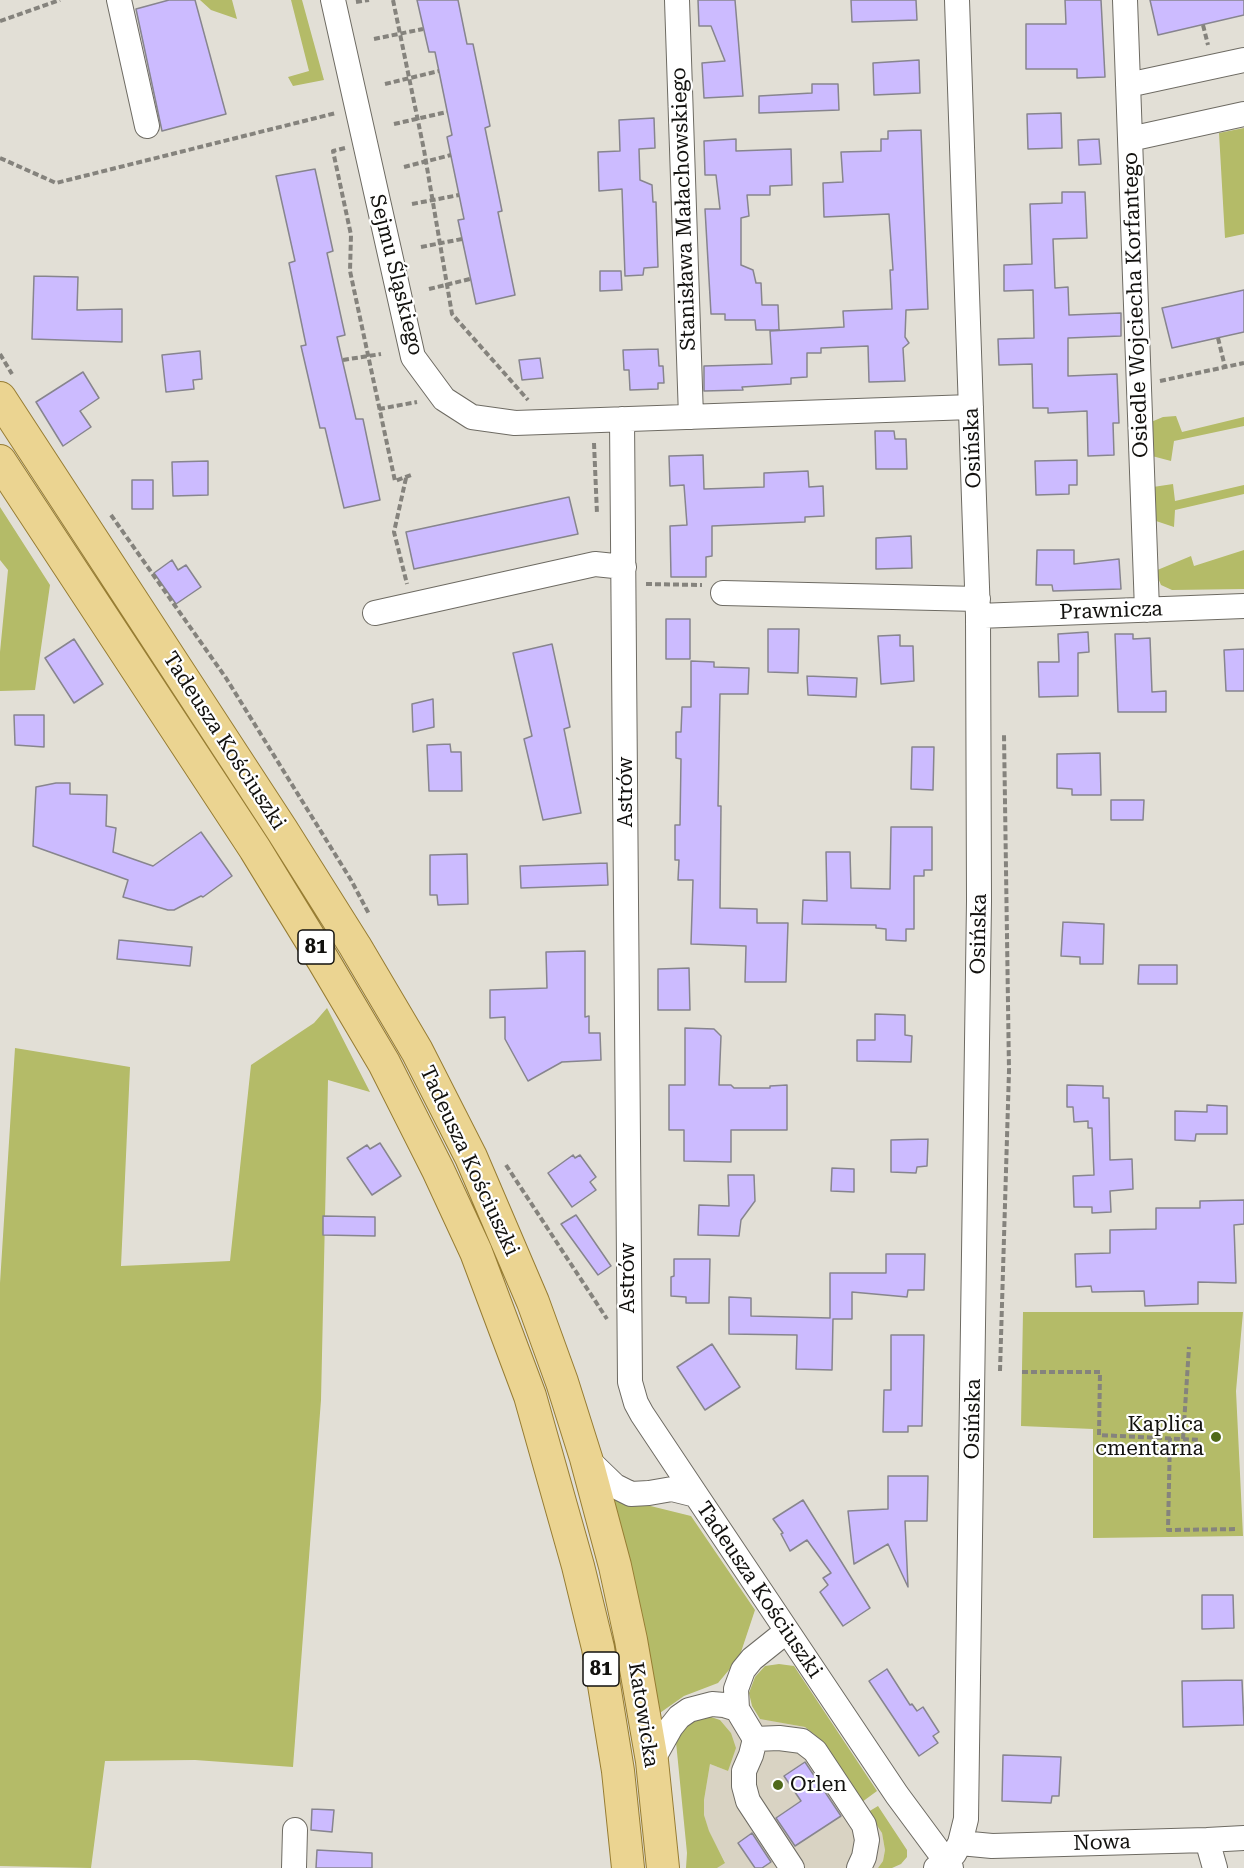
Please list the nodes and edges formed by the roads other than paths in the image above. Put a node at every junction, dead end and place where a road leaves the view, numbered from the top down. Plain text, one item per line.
1 (119, 0) edge
2 (333, 0) edge
3 (677, 0) edge
4 (957, 0) edge
5 (1125, 0) edge
6 (1244, 60) edge
7 (1128, 85) junction
8 (1244, 114) edge
9 (147, 126) dead end
10 (1130, 139) junction
11 (0, 398) edge
12 (971, 407) junction
13 (691, 417) junction
14 (622, 419) junction
15 (0, 461) edge
16 (624, 575) junction
17 (723, 593) road end
18 (1244, 606) edge
19 (978, 607) junction
20 (1147, 610) junction
21 (375, 613) dead end
22 (586, 1458) junction
23 (554, 1474) joint
24 (696, 1495) junction
25 (787, 1631) junction
26 (737, 1709) junction
27 (755, 1739) junction
28 (652, 1761) junction
29 (296, 1830) dead end
30 (1244, 1838) edge
31 (1207, 1840) junction
32 (948, 1860) edge
33 (294, 1868) edge
34 (628, 1868) edge
35 (663, 1868) edge
36 (792, 1868) edge
37 (859, 1868) edge
38 (1215, 1868) edge

1 - 9 street
2 - 14 street, Sejmu Śląskiego
3 - 13 street, Stanisława Małachowskiego
4 - 12 street, Osińska
5 - 7 street, Osiedle Wojciecha Korfantego
6 - 7 street
7 - 10 street, Osiedle Wojciecha Korfantego
8 - 10 street
10 - 20 street, Osiedle Wojciecha Korfantego
11 - 22 main road, Tadeusza Kościuszki / 81
12 - 13 street
12 - 19 street, Osińska
13 - 14 street
14 - 16 street, Astrów
15 - 23 main road, Tadeusza Kościuszki / 81
16 - 21 street
16 - 24 street, Astrów
17 - 19 street, Prawnicza
18 - 20 street, Prawnicza
19 - 20 street, Prawnicza
19 - 32 street, Osińska
22 - 24 street, Tadeusza Kościuszki
22 - 28 main road, Katowicka / 81
23 - 34 main road, Katowicka / 81
24 - 25 street, Tadeusza Kościuszki
25 - 26 street
25 - 32 street, Tadeusza Kościuszki
26 - 27 street
26 - 28 street
27 - 36 street
27 - 37 street
28 - 35 main road, Katowicka / 81
29 - 33 street
30 - 31 street, Nowa
31 - 32 street, Nowa
31 - 38 street

